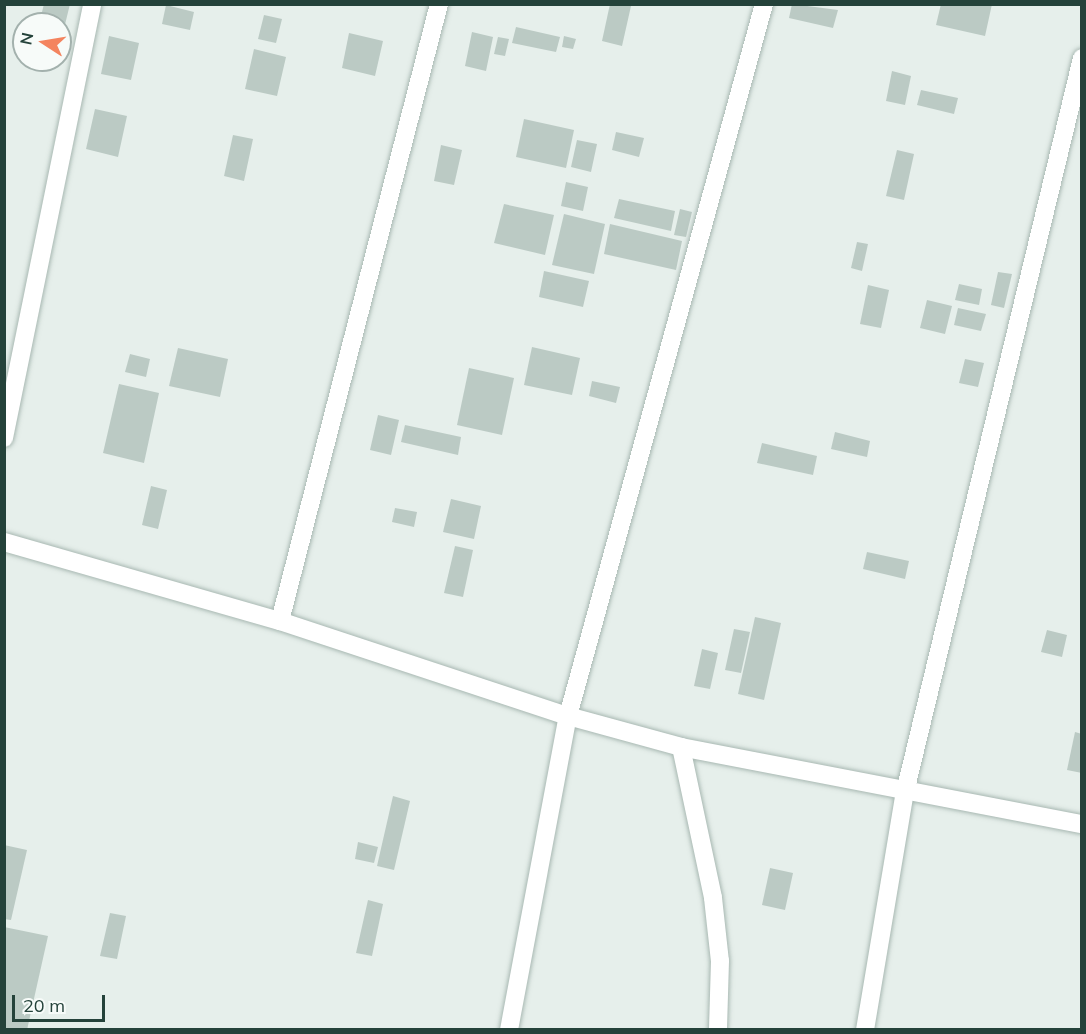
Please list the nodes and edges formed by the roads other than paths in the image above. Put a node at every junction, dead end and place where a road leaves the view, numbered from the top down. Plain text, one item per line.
1 (92, 4) edge
2 (439, 4) edge
3 (764, 4) edge
4 (1082, 58) edge
5 (4, 438) edge
6 (4, 542) edge
7 (280, 621) junction
8 (568, 716) junction
9 (681, 747) junction
10 (905, 792) junction
11 (1082, 824) edge
12 (509, 1029) edge
13 (718, 1029) edge
14 (865, 1029) edge

1 - 5 street
2 - 7 street
3 - 8 street
4 - 10 street
6 - 7 street
7 - 8 street
8 - 9 street
8 - 12 street
9 - 10 street
9 - 13 street
10 - 11 street
10 - 14 street

